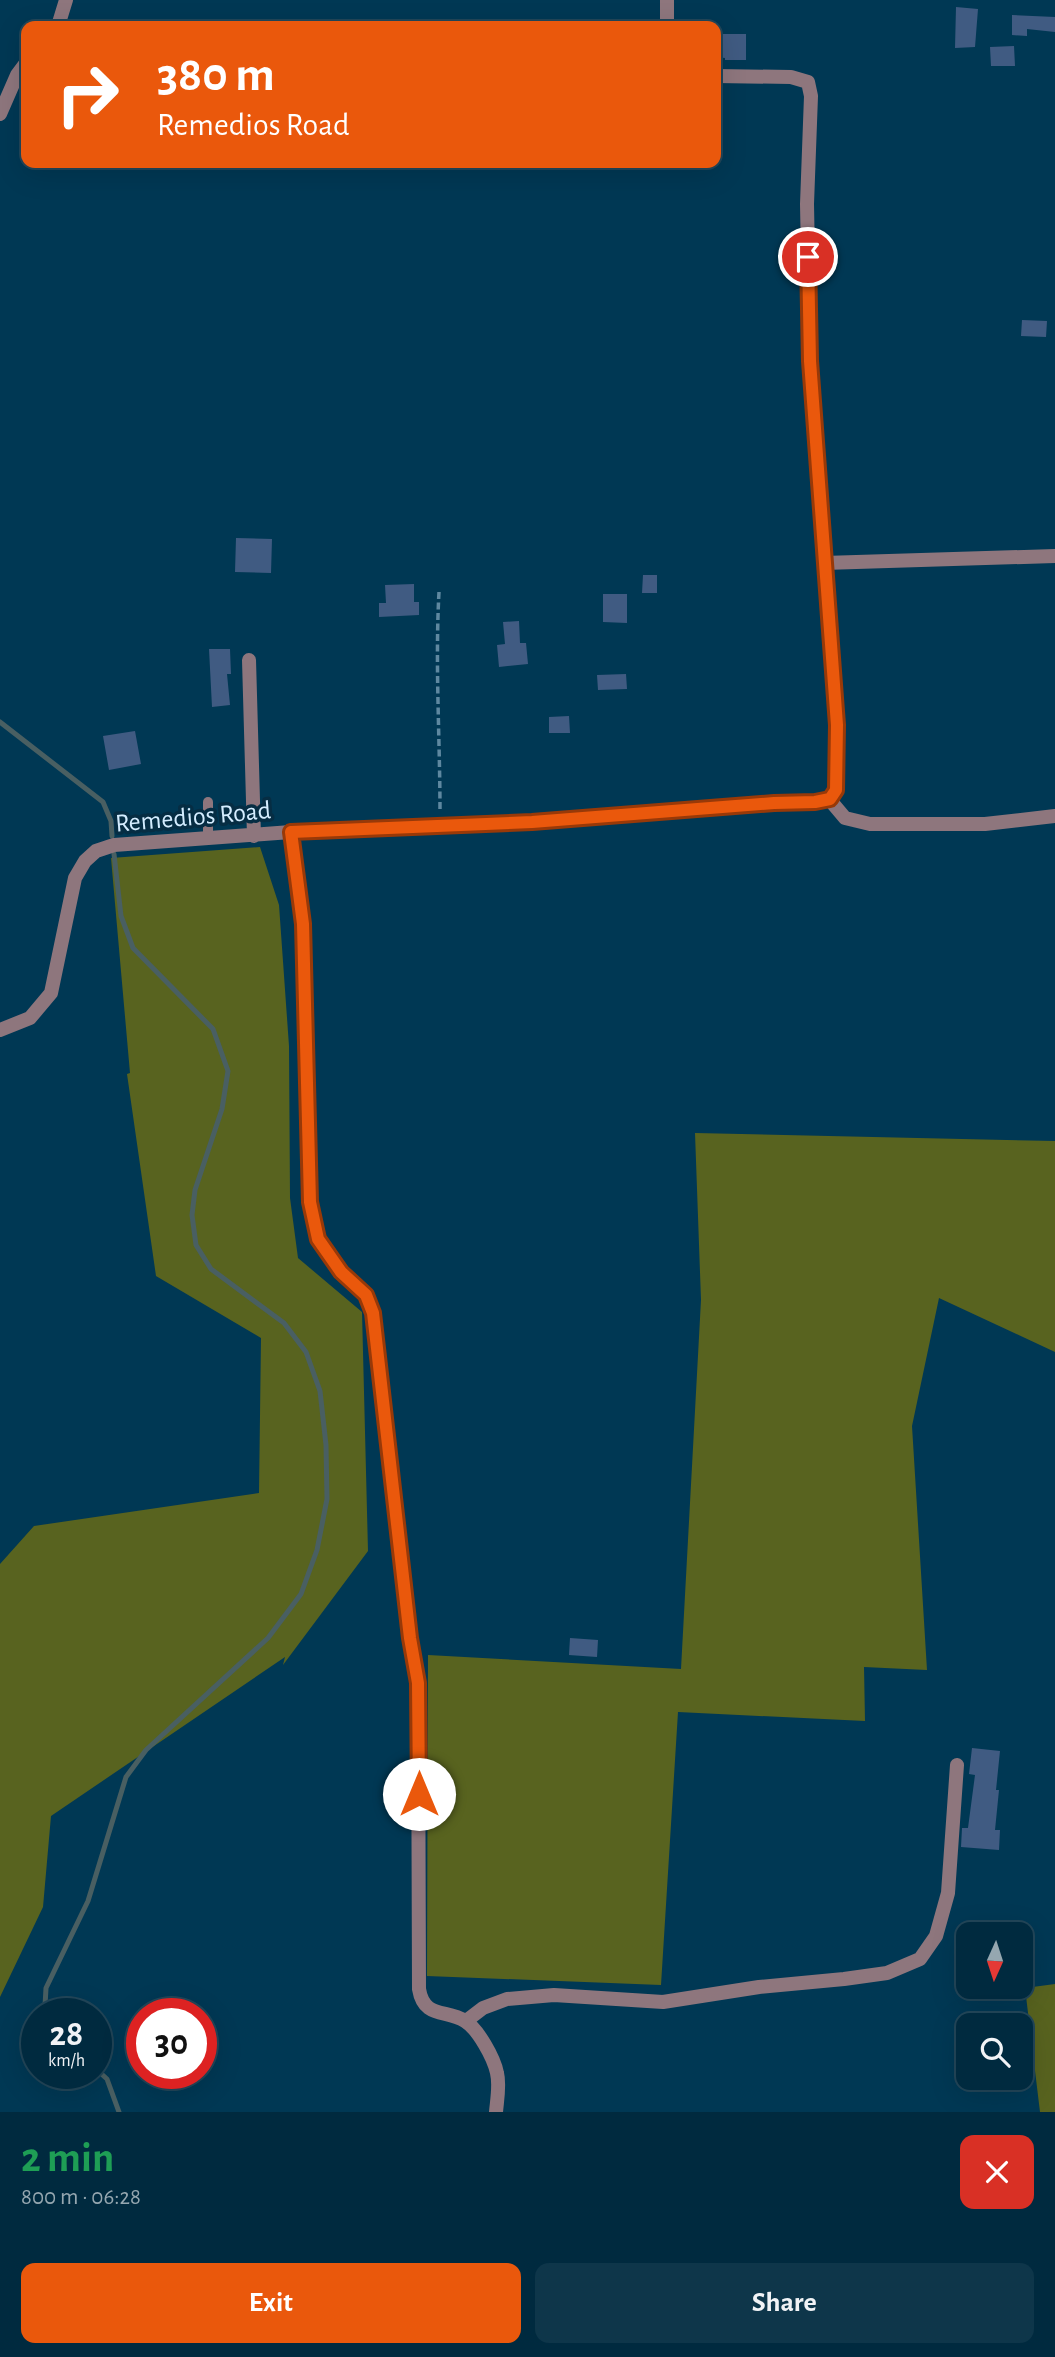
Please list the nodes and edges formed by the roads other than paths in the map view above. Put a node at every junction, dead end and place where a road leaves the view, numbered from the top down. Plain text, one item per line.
1 (66, 0) edge
2 (667, 0) edge
3 (60, 21) edge
4 (667, 21) edge
5 (21, 70) edge
6 (721, 76) edge
7 (0, 114) edge
8 (1055, 556) edge
9 (824, 563) junction
10 (249, 660) dead end
11 (830, 799) junction
12 (208, 802) dead end
13 (1055, 816) edge
14 (291, 832) junction
15 (254, 836) junction
16 (208, 838) junction
17 (0, 1030) edge
18 (957, 1765) dead end
19 (466, 2021) junction
20 (496, 2112) edge

1 - 3 street
2 - 4 street
5 - 7 street
6 - 9 street
8 - 9 street
9 - 11 street
10 - 15 street
11 - 13 street
11 - 14 street, Remedios Road
12 - 16 lane
14 - 15 street, Remedios Road
14 - 19 street
15 - 16 street, Remedios Road
16 - 17 street, Remedios Road
18 - 19 street
19 - 20 street

